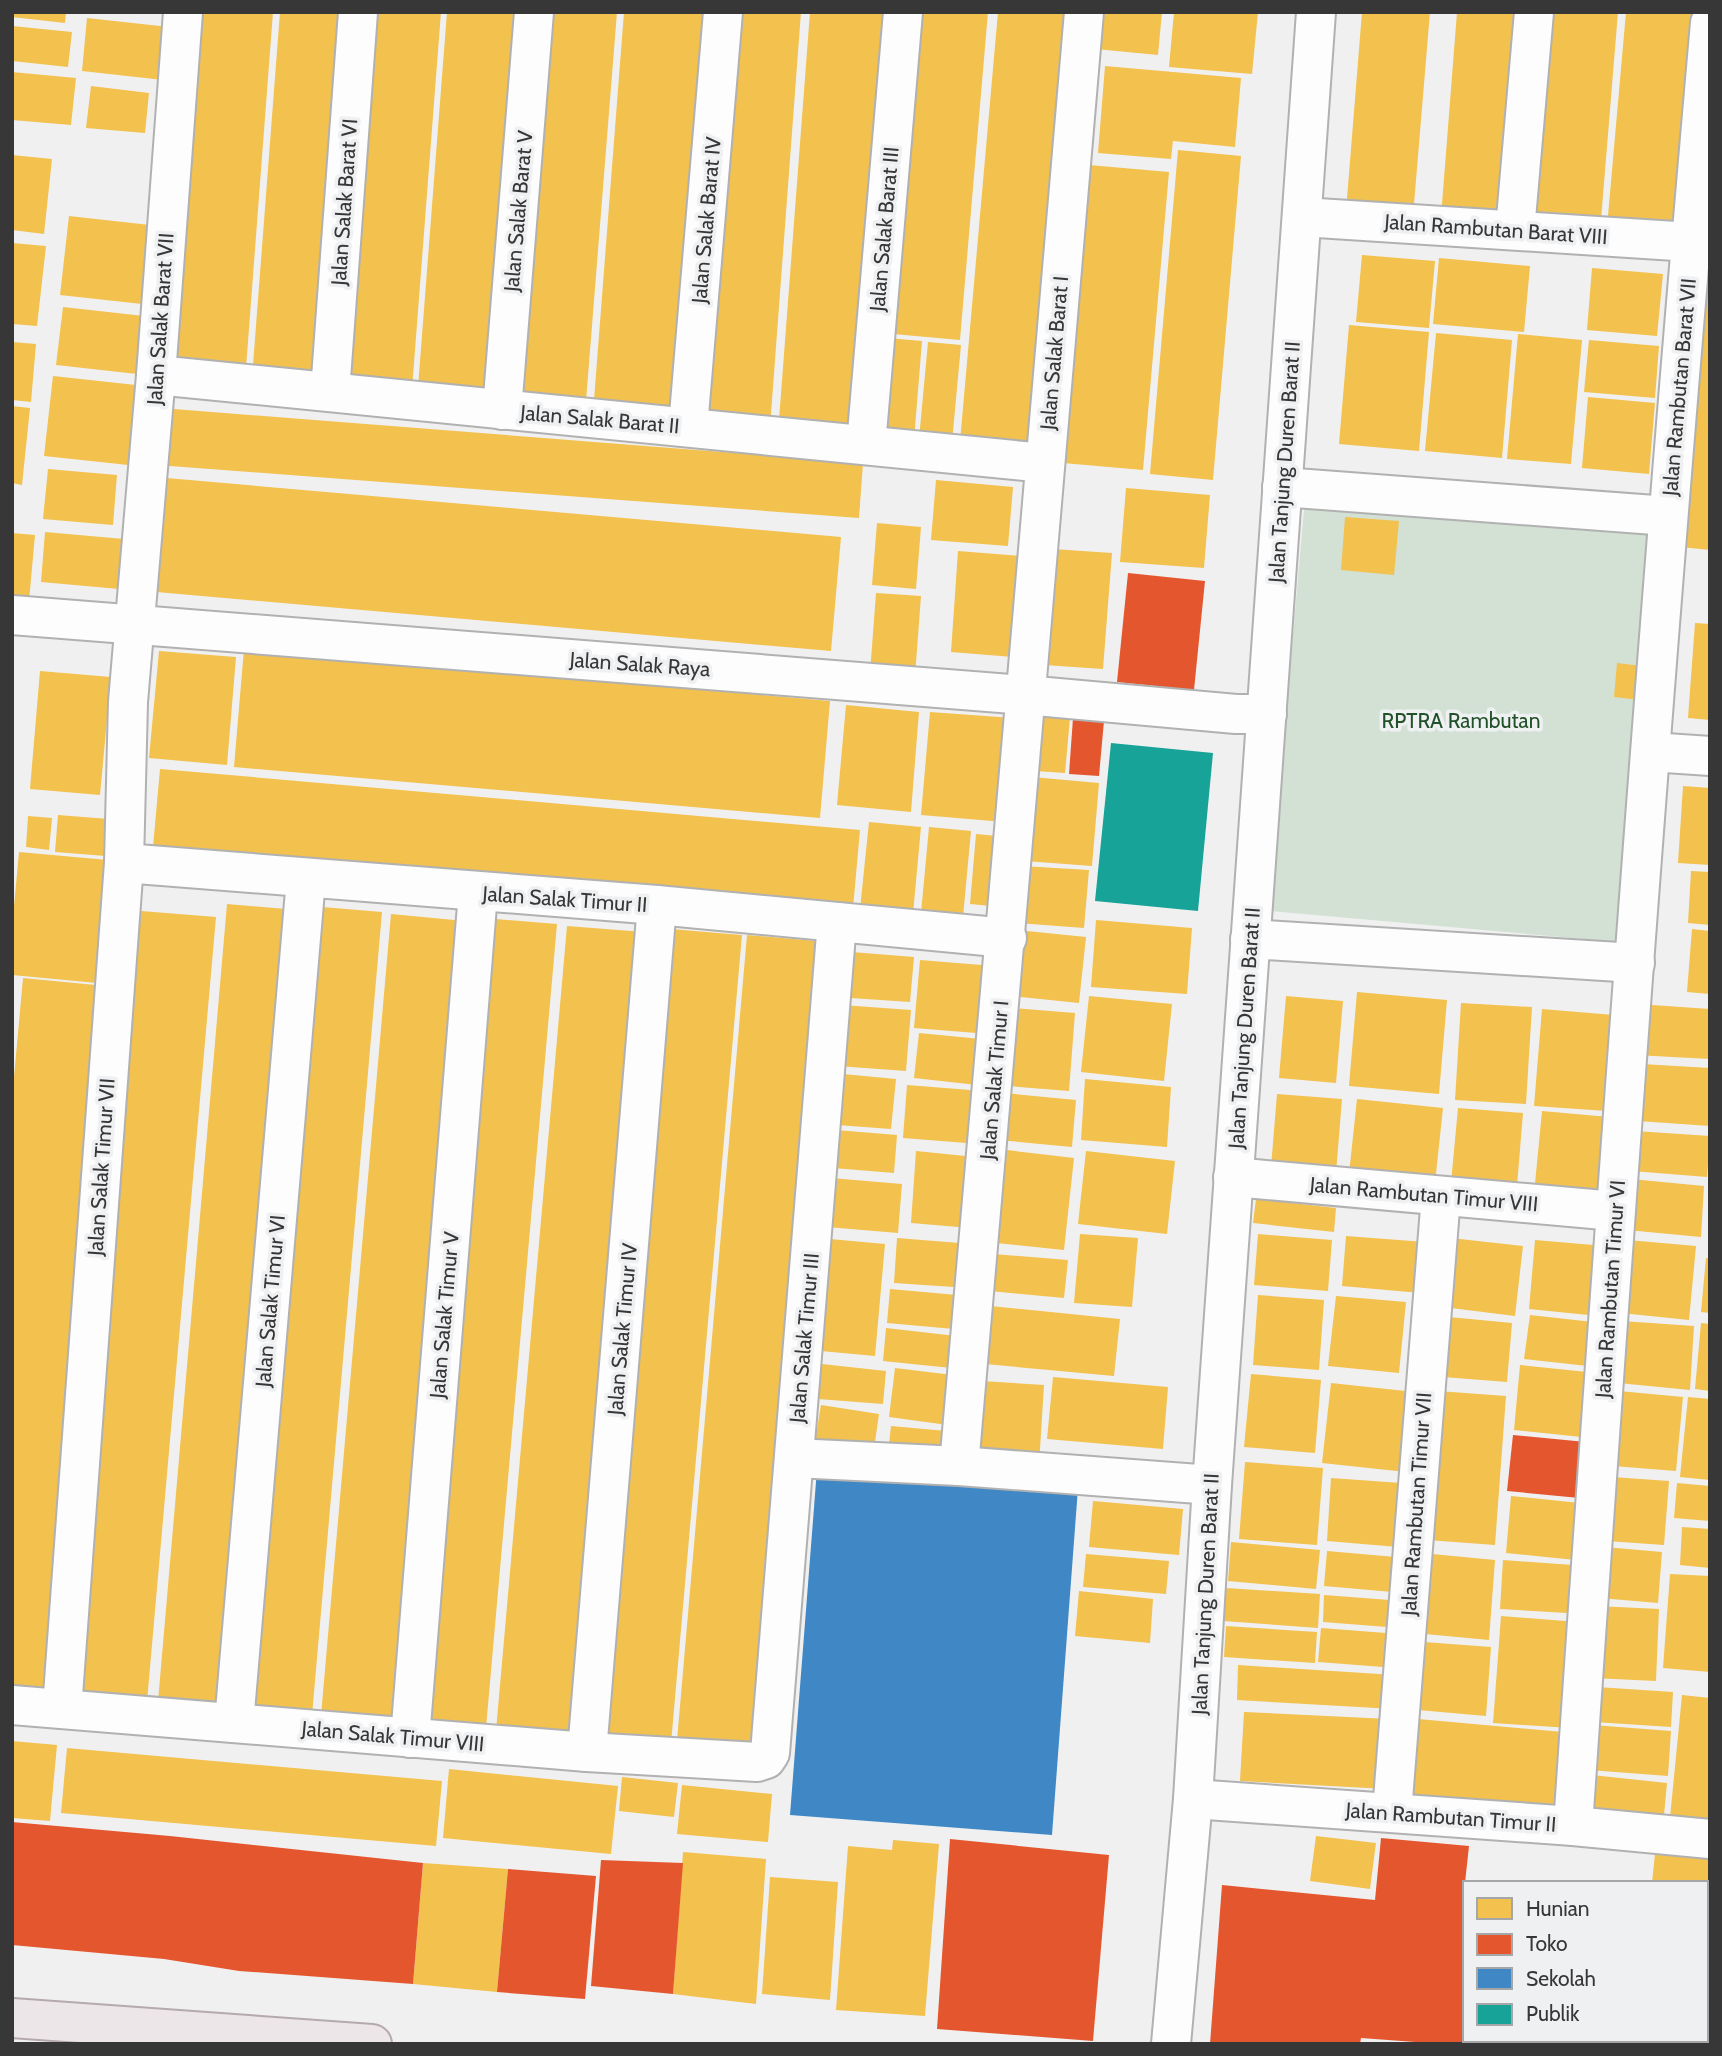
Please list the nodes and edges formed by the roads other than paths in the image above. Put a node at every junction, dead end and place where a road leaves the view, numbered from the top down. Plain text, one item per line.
1 (183, 12) edge
2 (359, 12) edge
3 (534, 12) edge
4 (723, 12) edge
5 (903, 12) edge
6 (1084, 12) edge
7 (1316, 12) edge
8 (1534, 12) edge
9 (1710, 23) edge
10 (1302, 217) junction
11 (1515, 230) junction
12 (1691, 242) junction
13 (156, 375) junction
14 (330, 392) junction
15 (502, 410) junction
16 (688, 428) junction
17 (866, 445) junction
18 (1044, 463) junction
19 (1282, 487) junction
20 (1668, 516) junction
21 (12, 615) edge
22 (134, 625) junction
23 (1025, 695) junction
24 (1267, 714) junction
25 (1651, 752) junction
26 (1710, 755) edge
27 (124, 863) junction
28 (306, 879) junction
29 (478, 893) junction
30 (657, 905) junction
31 (837, 922) junction
32 (1007, 938) junction
33 (1250, 939) junction
34 (1635, 963) junction
35 (1233, 1177) junction
36 (1441, 1196) junction
37 (1615, 1211) junction
38 (794, 1458) junction
39 (959, 1466) junction
40 (1212, 1485) junction
41 (12, 1705) edge
42 (62, 1709) junction
43 (234, 1723) junction
44 (410, 1738) junction
45 (587, 1752) junction
46 (770, 1753) joint
47 (1193, 1799) junction
48 (1392, 1812) junction
49 (1573, 1826) junction
50 (1710, 1839) edge
51 (12, 2018) edge
52 (372, 2044) edge
53 (1171, 2044) edge

1 - 13 street, Jalan Salak Barat VII
2 - 14 street, Jalan Salak Barat VI
3 - 15 street, Jalan Salak Barat V
4 - 16 street, Jalan Salak Barat IV
5 - 17 street, Jalan Salak Barat III
6 - 18 street, Jalan Salak Barat I
7 - 10 street, Jalan Tanjung Duren Barat II
8 - 11 street
9 - 12 street, Jalan Rambutan Barat VII
10 - 11 street, Jalan Rambutan Barat VIII
10 - 19 street, Jalan Tanjung Duren Barat II
11 - 12 street, Jalan Rambutan Barat VIII
12 - 20 street, Jalan Rambutan Barat VII
13 - 14 street, Jalan Salak Barat II
13 - 22 street, Jalan Salak Barat VII
14 - 15 street, Jalan Salak Barat II
15 - 16 street, Jalan Salak Barat II
16 - 17 street, Jalan Salak Barat II
17 - 18 street, Jalan Salak Barat II
18 - 23 street, Jalan Salak Barat I
19 - 20 street
19 - 24 street, Jalan Tanjung Duren Barat II
20 - 25 street, Jalan Rambutan Barat VII
21 - 22 street, Jalan Salak Raya
22 - 23 street, Jalan Salak Raya
22 - 27 street, Jalan Salak Timur VII
23 - 24 street, Jalan Salak Raya
23 - 32 street, Jalan Salak Timur I
24 - 33 street, Jalan Tanjung Duren Barat II
25 - 26 street
25 - 34 street, Jalan Rambutan Timur VI
27 - 28 street, Jalan Salak Timur II
27 - 42 street, Jalan Salak Timur VII
28 - 29 street, Jalan Salak Timur II
28 - 43 street, Jalan Salak Timur VI
29 - 30 street, Jalan Salak Timur II
29 - 44 street, Jalan Salak Timur V
30 - 31 street, Jalan Salak Timur II
30 - 45 street, Jalan Salak Timur IV
31 - 32 street, Jalan Salak Timur II
31 - 38 street, Jalan Salak Timur III
32 - 39 street, Jalan Salak Timur I
33 - 34 street
33 - 35 street, Jalan Tanjung Duren Barat II
34 - 37 street, Jalan Rambutan Timur VI
35 - 36 street, Jalan Rambutan Timur VIII
35 - 40 street, Jalan Tanjung Duren Barat II
36 - 37 street, Jalan Rambutan Timur VIII
36 - 48 street, Jalan Rambutan Timur VII
37 - 49 street, Jalan Rambutan Timur VI
38 - 39 street
38 - 46 street, Jalan Salak Timur III
39 - 40 street
40 - 47 street, Jalan Tanjung Duren Barat II
41 - 42 street, Jalan Salak Timur VIII
42 - 43 street, Jalan Salak Timur VIII
43 - 44 street, Jalan Salak Timur VIII
44 - 45 street, Jalan Salak Timur VIII
45 - 46 street, Jalan Salak Timur VIII
47 - 48 street, Jalan Rambutan Timur II
47 - 53 street, Jalan Tanjung Duren Barat II
48 - 49 street, Jalan Rambutan Timur II
49 - 50 street, Jalan Rambutan Timur II
51 - 52 main road

